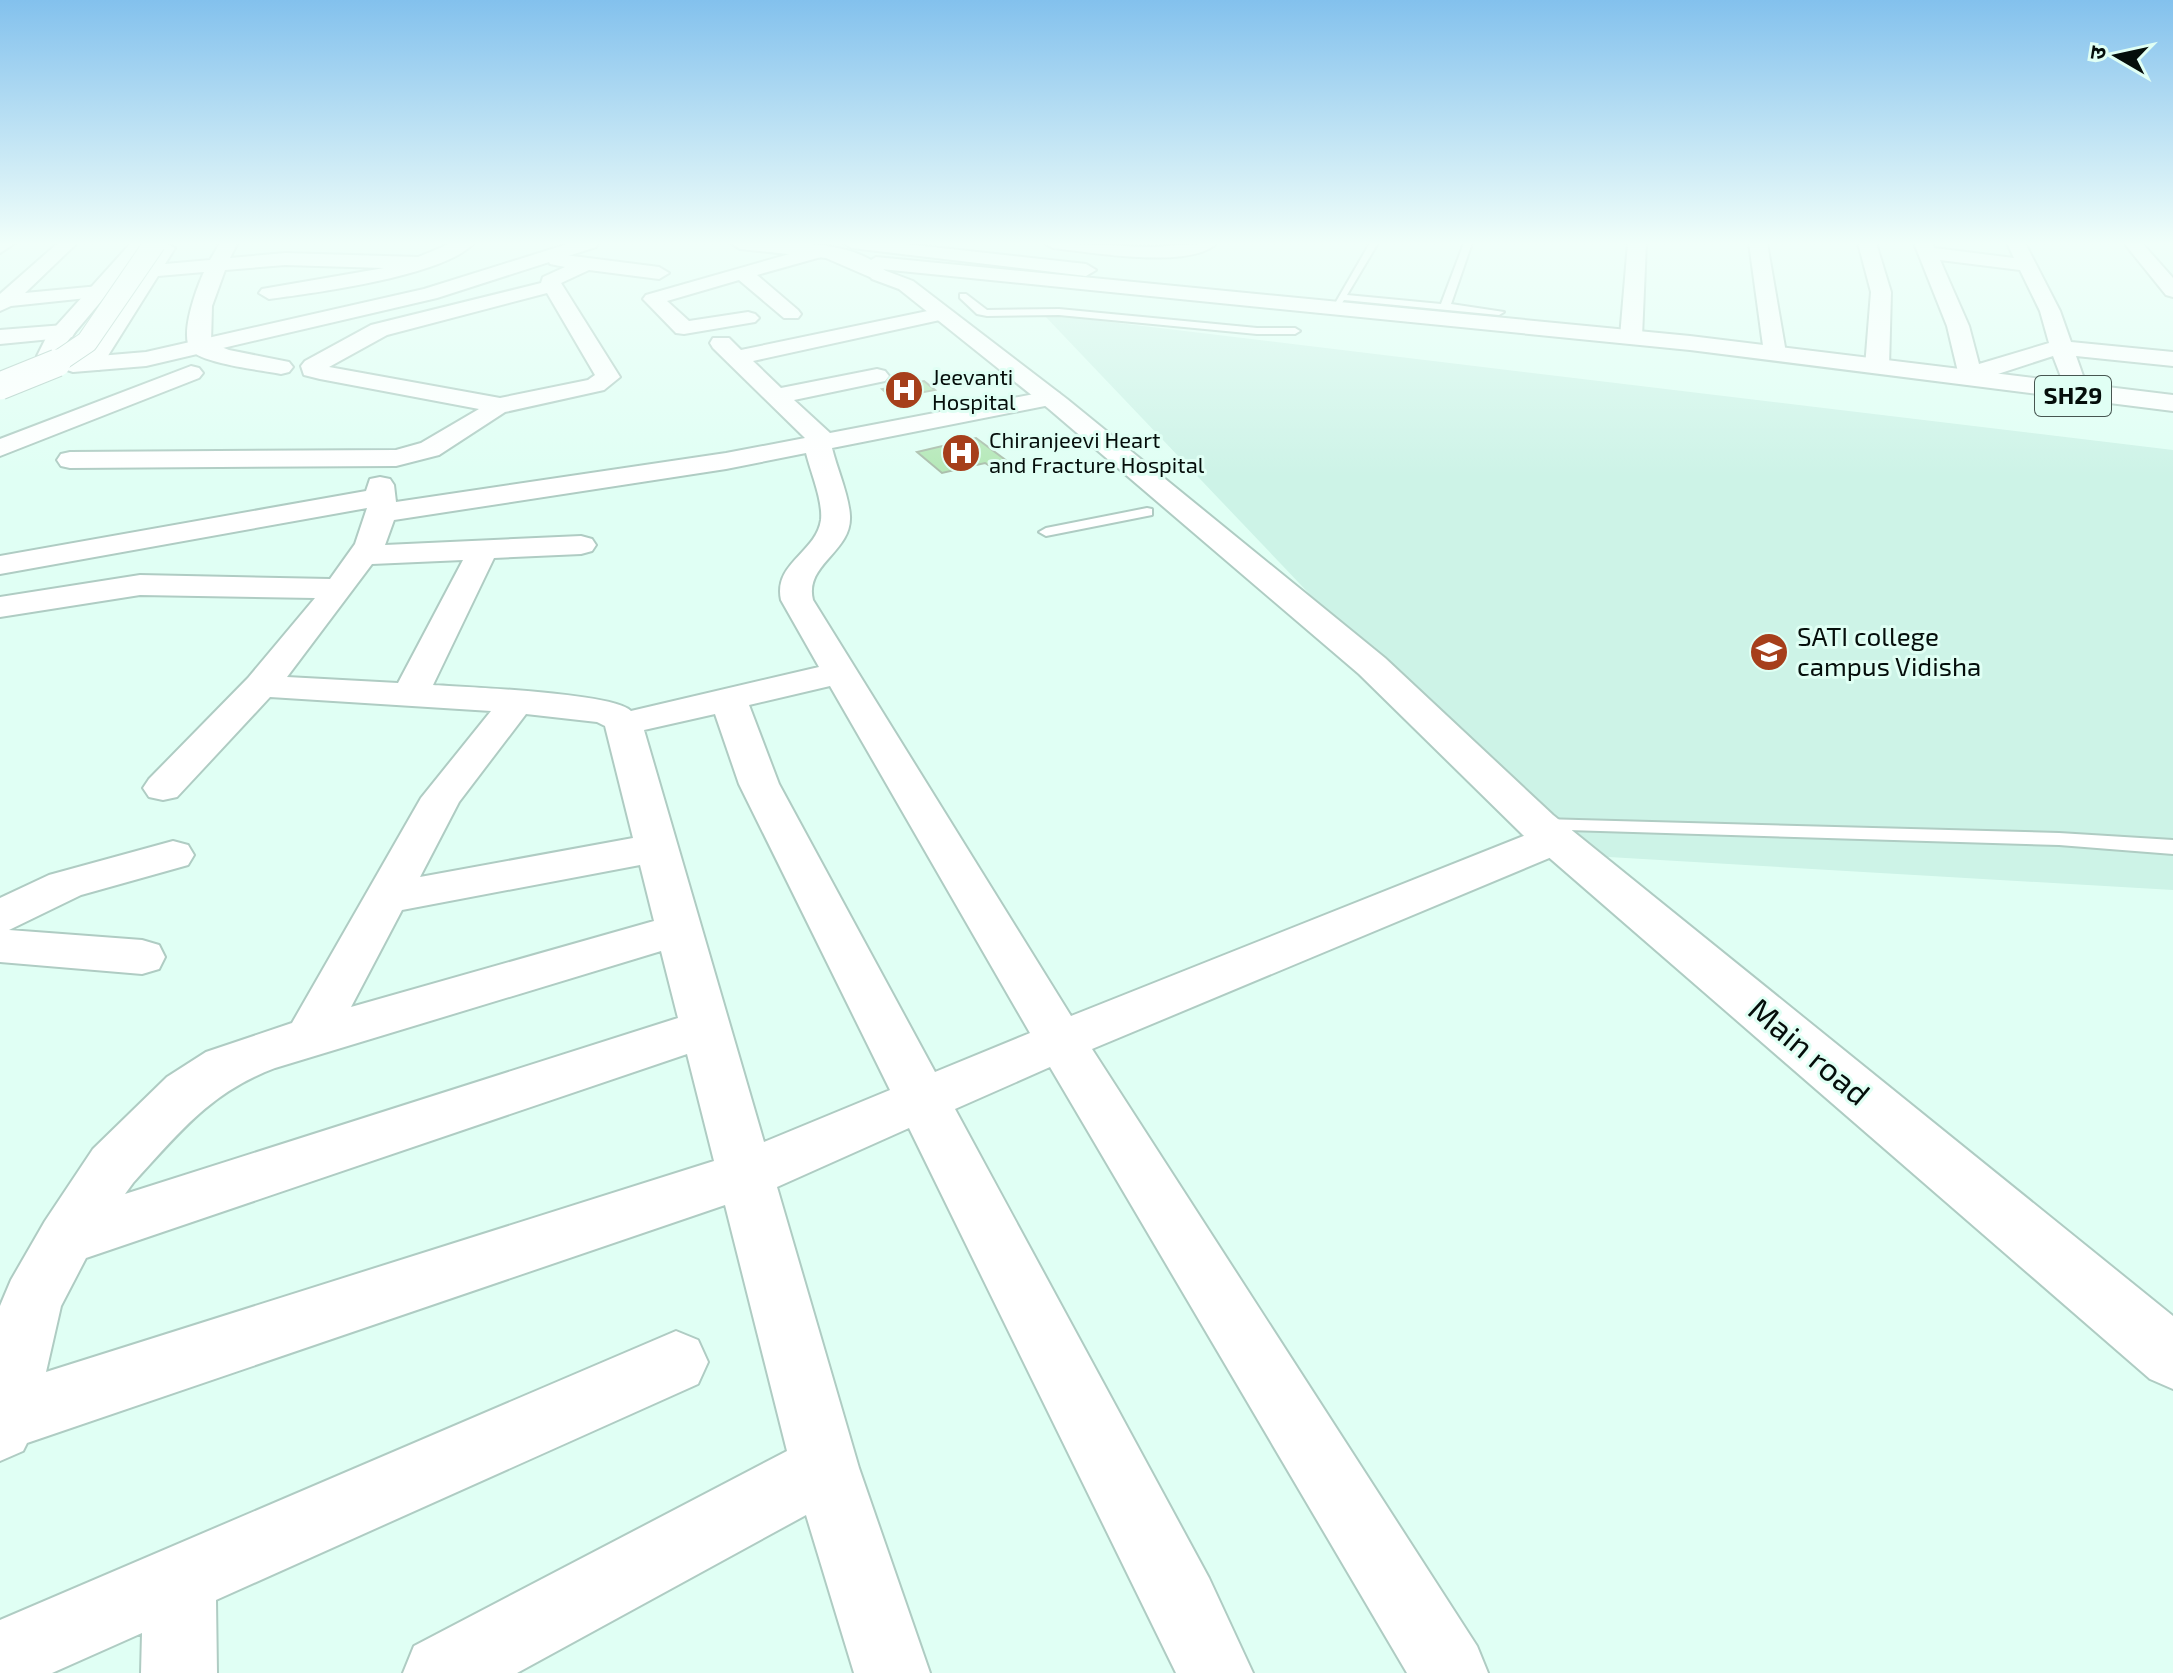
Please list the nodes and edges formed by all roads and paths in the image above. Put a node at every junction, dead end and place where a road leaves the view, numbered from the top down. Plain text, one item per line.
1 (74, 321) edge
2 (100, 321) edge
3 (118, 321) edge
4 (198, 321) edge
5 (256, 321) edge
6 (315, 321) edge
7 (414, 321) edge
8 (574, 321) edge
9 (677, 321) edge
10 (728, 321) edge
11 (903, 321) edge
12 (961, 321) edge
13 (965, 321) edge
14 (1154, 321) edge
15 (1493, 321) edge
16 (1632, 321) edge
17 (1770, 321) edge
18 (1879, 321) edge
19 (1956, 321) edge
20 (2053, 321) edge
21 (1295, 331) dead end
22 (64, 332) junction
23 (0, 337) edge
24 (248, 337) junction
25 (1631, 337) junction
26 (715, 338) dead end
27 (200, 347) junction
28 (2062, 348) junction
29 (1775, 353) junction
30 (736, 358) junction
31 (2173, 359) edge
32 (281, 367) dead end
33 (1877, 367) junction
34 (191, 373) dead end
35 (877, 376) dead end
36 (1969, 377) junction
37 (79, 379) junction
38 (1, 381) edge
39 (135, 385) dead end
40 (2076, 390) junction
41 (776, 396) junction
42 (1050, 398) junction
43 (2173, 403) edge
44 (1018, 405) junction
45 (495, 407) junction
46 (2173, 411) edge
47 (0, 423) edge
48 (820, 443) junction
49 (0, 448) edge
50 (70, 460) dead end
51 (385, 486) junction
52 (332, 488) dead end
53 (1147, 512) junction
54 (1046, 532) dead end
55 (581, 545) dead end
56 (483, 550) junction
57 (363, 555) junction
58 (0, 565) edge
59 (339, 589) junction
60 (0, 607) edge
61 (841, 673) junction
62 (261, 686) junction
63 (410, 695) junction
64 (728, 699) junction
65 (516, 703) junction
66 (623, 724) junction
67 (1449, 743) junction
68 (163, 788) dead end
69 (1547, 832) junction
70 (2173, 847) edge
71 (657, 848) junction
72 (173, 855) dead end
73 (385, 898) junction
74 (0, 917) edge
75 (679, 930) junction
76 (0, 946) edge
77 (142, 957) dead end
78 (706, 1028) junction
79 (310, 1037) junction
80 (1060, 1041) junction
81 (921, 1101) junction
82 (745, 1175) junction
83 (66, 1239) junction
84 (2173, 1357) edge
85 (676, 1362) dead end
86 (0, 1422) edge
87 (825, 1468) junction
88 (180, 1580) junction
89 (0, 1658) edge
90 (179, 1673) edge
91 (441, 1673) edge
92 (892, 1673) edge
93 (1215, 1673) edge
94 (1450, 1673) edge

1 - 22 main road
2 - 38 main road, bridge
3 - 37 street
4 - 27 street
5 - 24 street
6 - 24 main road
7 - 45 street
8 - 45 street
9 - 10 street
11 - 30 street
12 - 44 main road
13 - 42 main road
14 - 21 lane
15 - 25 main road, SH29
16 - 25 street
17 - 29 street
18 - 33 street
19 - 36 street
20 - 28 street
22 - 23 street
22 - 37 main road
24 - 27 main road
25 - 29 main road, SH29
26 - 30 street
27 - 32 street
27 - 37 main road
28 - 31 street
28 - 36 street
28 - 40 street
29 - 33 main road, SH29
30 - 41 street
33 - 36 main road, SH29
34 - 37 street
35 - 41 street
36 - 40 main road, SH29
36 - 46 main road, SH29
37 - 38 street
37 - 39 street
37 - 47 street
37 - 49 street
40 - 43 main road, SH29
41 - 48 street
42 - 44 street
42 - 67 main road
44 - 48 street
44 - 53 main road
45 - 51 street
48 - 51 street
48 - 61 street
50 - 51 street
51 - 52 street
51 - 57 street
51 - 58 street
53 - 54 lane
53 - 67 main road
55 - 56 street
56 - 57 street
56 - 63 street
57 - 59 street
59 - 60 street
59 - 62 street
61 - 64 street
61 - 80 street
62 - 63 street
62 - 68 street
63 - 65 street
64 - 66 street
64 - 81 street
65 - 66 street
65 - 73 street
66 - 71 street
67 - 69 main road, Main road
69 - 70 lane
69 - 80 street
69 - 84 main road, Main road
71 - 73 street
71 - 75 street
72 - 74 street
73 - 79 street
75 - 78 street
75 - 79 street
76 - 77 street
78 - 82 street
78 - 83 street
79 - 83 street
80 - 81 street
80 - 94 street
81 - 82 street
81 - 93 street
82 - 86 street
82 - 87 street
83 - 86 street
85 - 88 street
87 - 91 street
87 - 92 street
88 - 89 street
88 - 90 street

